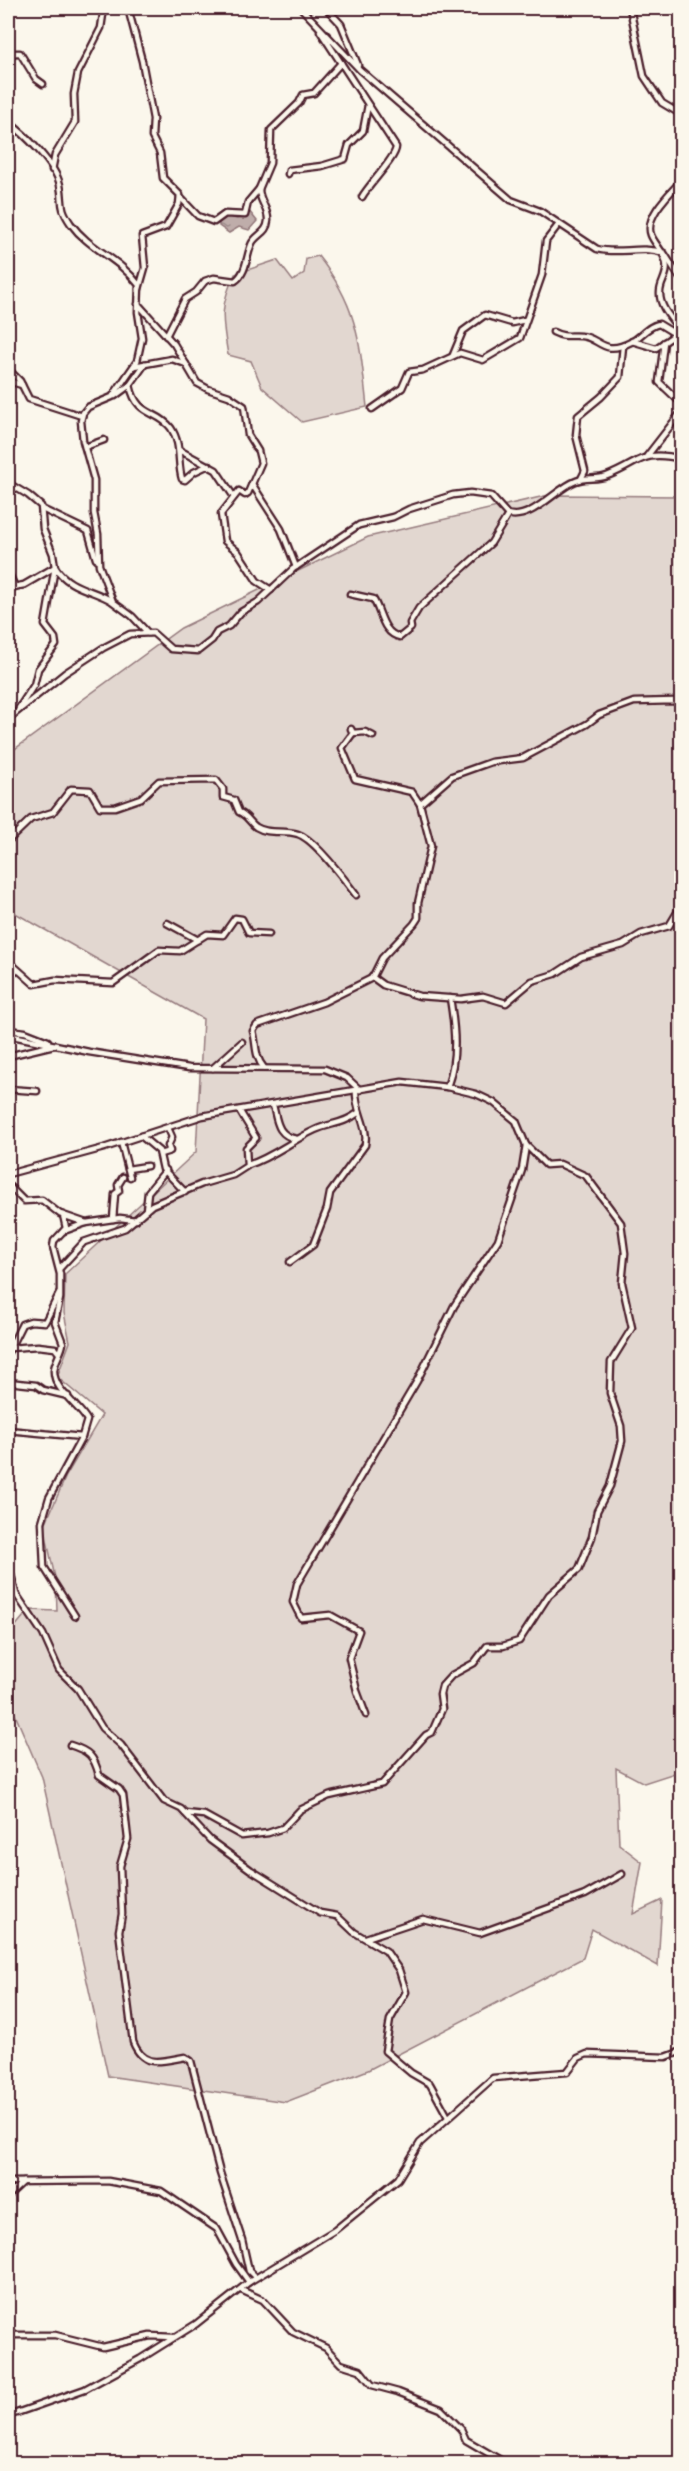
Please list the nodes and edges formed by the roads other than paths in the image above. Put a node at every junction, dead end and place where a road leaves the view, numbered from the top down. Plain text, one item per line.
1 (104, 8) edge
2 (128, 8) edge
3 (302, 8) edge
4 (326, 8) edge
5 (630, 8) edge
6 (318, 26) junction
7 (8, 57) edge
8 (341, 63) junction
9 (360, 70) junction
10 (43, 84) dead end
11 (369, 105) junction
12 (681, 115) edge
13 (8, 122) edge
14 (52, 170) junction
15 (288, 174) dead end
16 (681, 180) edge
17 (259, 189) junction
18 (180, 197) junction
19 (362, 197) dead end
20 (559, 224) junction
21 (664, 253) junction
22 (681, 281) edge
23 (139, 290) junction
24 (138, 304) junction
25 (525, 320) junction
26 (554, 332) dead end
27 (166, 336) junction
28 (680, 336) edge
29 (632, 341) junction
30 (664, 342) junction
31 (623, 345) junction
32 (453, 355) junction
33 (145, 364) junction
34 (186, 364) junction
35 (134, 366) junction
36 (8, 369) edge
37 (8, 381) edge
38 (22, 385) junction
39 (130, 385) junction
40 (112, 397) junction
41 (680, 402) dead end
42 (372, 409) dead end
43 (681, 411) edge
44 (82, 416) junction
45 (104, 440) dead end
46 (85, 447) junction
47 (179, 450) junction
48 (647, 456) junction
49 (681, 459) edge
50 (209, 465) junction
51 (581, 479) junction
52 (8, 483) edge
53 (252, 484) junction
54 (234, 497) junction
55 (42, 509) junction
56 (508, 515) junction
57 (98, 562) junction
58 (55, 567) junction
59 (297, 567) junction
60 (8, 572) edge
61 (15, 587) junction
62 (8, 588) edge
63 (271, 590) junction
64 (350, 594) dead end
65 (112, 601) junction
66 (148, 633) junction
67 (681, 704) edge
68 (17, 710) junction
69 (8, 719) edge
70 (373, 736) dead end
71 (420, 804) junction
72 (8, 841) edge
73 (356, 895) dead end
74 (678, 911) dead end
75 (167, 923) dead end
76 (269, 934) dead end
77 (198, 940) junction
78 (8, 966) edge
79 (372, 977) junction
80 (450, 998) junction
81 (8, 1030) edge
82 (8, 1035) edge
83 (242, 1042) dead end
84 (59, 1044) junction
85 (8, 1056) edge
86 (264, 1068) junction
87 (213, 1069) junction
88 (447, 1087) junction
89 (8, 1089) edge
90 (358, 1090) junction
91 (37, 1091) dead end
92 (273, 1105) junction
93 (239, 1110) junction
94 (358, 1113) junction
95 (168, 1128) junction
96 (141, 1136) junction
97 (297, 1139) junction
98 (121, 1142) junction
99 (526, 1145) junction
100 (160, 1154) junction
101 (248, 1165) junction
102 (147, 1166) dead end
103 (128, 1169) junction
104 (166, 1170) junction
105 (8, 1174) edge
106 (123, 1177) dead end
107 (130, 1177) dead end
108 (8, 1185) edge
109 (185, 1192) junction
110 (146, 1210) junction
111 (63, 1215) junction
112 (113, 1219) junction
113 (136, 1220) junction
114 (86, 1222) junction
115 (64, 1230) junction
116 (290, 1262) dead end
117 (60, 1268) junction
118 (60, 1292) junction
119 (9, 1350) edge
120 (59, 1353) junction
121 (8, 1382) edge
122 (68, 1396) junction
123 (8, 1430) edge
124 (82, 1437) junction
125 (8, 1539) edge
126 (8, 1562) edge
127 (75, 1616) dead end
128 (366, 1715) dead end
129 (70, 1745) dead end
130 (185, 1813) junction
131 (622, 1874) dead end
132 (365, 1938) junction
133 (681, 2051) edge
134 (448, 2116) junction
135 (23, 2181) junction
136 (8, 2182) edge
137 (8, 2196) edge
138 (256, 2278) junction
139 (249, 2282) junction
140 (241, 2289) junction
141 (8, 2335) edge
142 (176, 2337) junction
143 (8, 2416) edge
144 (507, 2463) edge

1 - 14 street
2 - 18 street
3 - 6 street
4 - 9 street
5 - 12 street
6 - 8 street
6 - 9 street
7 - 10 street
8 - 11 street
8 - 17 street
9 - 20 street
11 - 15 street
11 - 19 street
13 - 14 street
14 - 23 street
16 - 21 street
17 - 18 street
17 - 27 street
18 - 23 street
20 - 21 street
20 - 25 street
21 - 22 street
21 - 28 street
23 - 24 street
24 - 27 street
24 - 35 street
25 - 32 street
25 - 32 street
26 - 31 street
27 - 34 street
28 - 29 street
28 - 30 street
29 - 30 street
29 - 31 street
30 - 41 street
31 - 51 street
32 - 42 street
33 - 34 street
33 - 35 street
33 - 39 street
34 - 53 street
35 - 40 street
36 - 38 street
37 - 38 street
38 - 44 street
39 - 40 street
39 - 47 street
40 - 44 street
43 - 48 street
44 - 46 street
45 - 46 street
46 - 57 street
47 - 50 street
47 - 50 street
48 - 49 street
48 - 51 street
50 - 54 street
51 - 56 street
52 - 55 street
53 - 54 street
53 - 59 street
54 - 63 street
55 - 57 street
55 - 58 street
56 - 59 street
56 - 64 street
57 - 65 street
58 - 61 street
58 - 65 street
58 - 68 street
59 - 63 street
60 - 61 street
61 - 62 street
63 - 66 street
65 - 66 street
66 - 68 street
67 - 71 street
68 - 69 street
70 - 71 street
71 - 79 street
72 - 73 street
74 - 80 street
75 - 77 street
76 - 77 street
77 - 78 street
79 - 80 street
79 - 86 street
80 - 88 street
81 - 84 street
82 - 84 street
83 - 87 street
84 - 85 street
84 - 87 street
86 - 87 street
86 - 90 street
88 - 90 street
88 - 99 street
89 - 91 street
90 - 92 street
90 - 94 street
92 - 93 street
92 - 97 street
93 - 95 street
93 - 101 street
94 - 97 street
94 - 116 street
95 - 96 street
95 - 100 street
96 - 98 street
96 - 100 street
97 - 101 street
98 - 103 street
98 - 105 street
99 - 128 street
99 - 130 street
100 - 104 street
101 - 109 street
102 - 103 street
103 - 107 street
104 - 109 street
104 - 110 street
106 - 112 street
108 - 111 street
109 - 110 street
110 - 113 street
111 - 114 street
111 - 115 street
112 - 113 street
112 - 114 street
113 - 117 street
114 - 115 street
115 - 117 street
117 - 118 street
118 - 119 street
118 - 120 street
119 - 120 street
120 - 122 street
121 - 122 street
122 - 124 street
123 - 124 street
124 - 127 street
125 - 126 street
126 - 130 street
129 - 138 street
130 - 132 street
131 - 132 street
132 - 134 street
133 - 134 street
134 - 138 street
135 - 136 street
135 - 137 street
135 - 139 street
138 - 139 street
139 - 140 street
140 - 142 street
140 - 144 street
141 - 142 street
142 - 143 street

